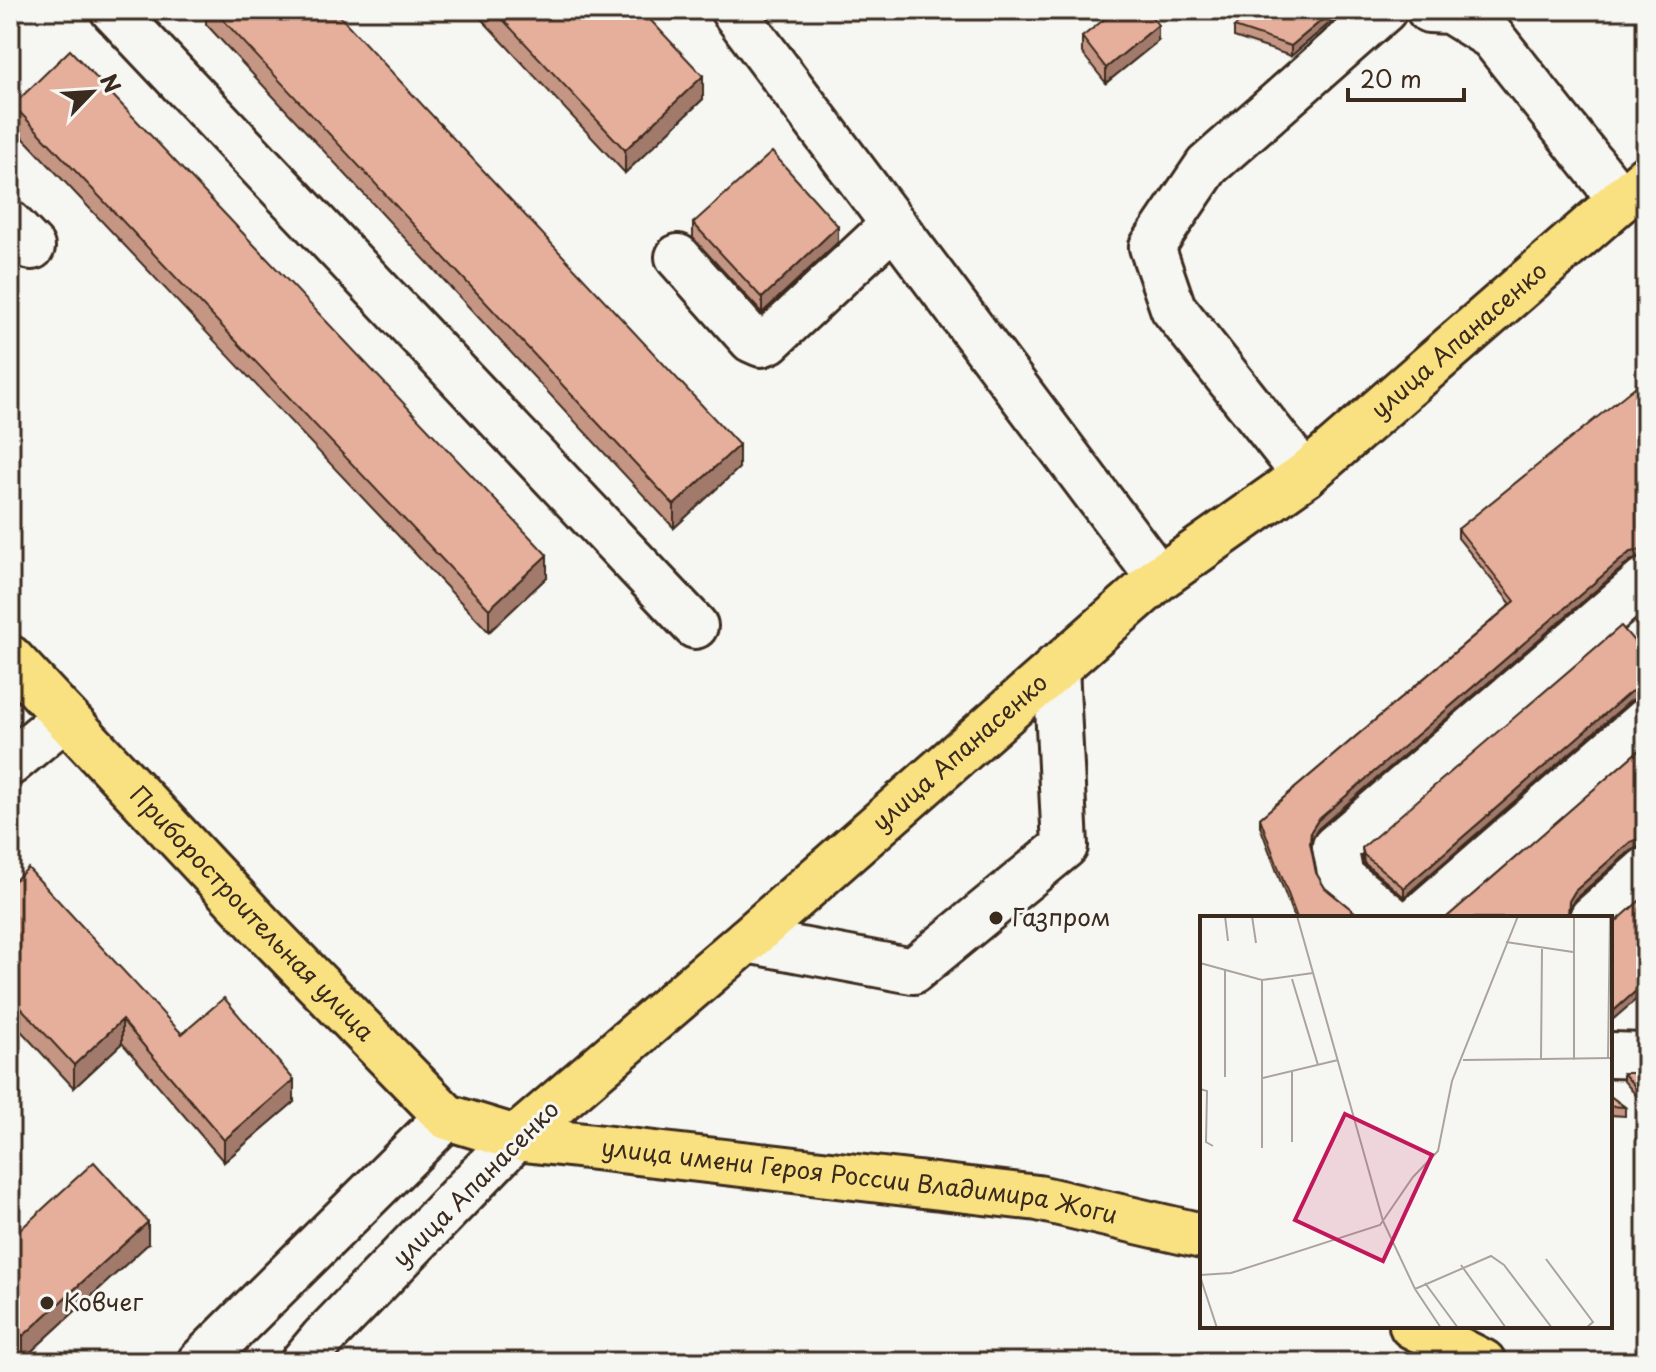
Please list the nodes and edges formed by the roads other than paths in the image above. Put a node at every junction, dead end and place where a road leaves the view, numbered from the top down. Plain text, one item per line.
1 (113, 10) edge
2 (733, 10) edge
3 (1384, 10) edge
4 (1429, 10) edge
5 (1633, 189) edge
6 (894, 224) junction
7 (678, 257) dead end
8 (1305, 475) junction
9 (1159, 578) junction
10 (1640, 600) edge
11 (695, 626) dead end
12 (10, 658) edge
13 (1056, 667) junction
14 (65, 717) junction
15 (1646, 720) edge
16 (10, 763) edge
17 (1646, 870) edge
18 (1389, 916) edge
19 (1420, 916) edge
20 (1594, 916) edge
21 (747, 940) junction
22 (1612, 1055) edge
23 (1646, 1056) edge
24 (447, 1117) junction
25 (516, 1138) junction
26 (1200, 1236) edge
27 (1416, 1328) edge
28 (200, 1362) edge
29 (303, 1362) edge
30 (1483, 1362) edge

1 - 11 street
2 - 6 street
3 - 8 street
4 - 5 street
5 - 8 main road, улица Апанасенко
6 - 7 street
6 - 9 street
8 - 9 main road, улица Апанасенко
9 - 13 main road, улица Апанасенко
10 - 18 street
12 - 14 main road, Приборостроительная улица
13 - 21 main road, улица Апанасенко
13 - 21 street
14 - 16 street
14 - 24 main road, Приборостроительная улица
15 - 19 street
17 - 20 street
21 - 25 main road, улица Апанасенко
22 - 23 street
24 - 25 main road, Приборостроительная улица
24 - 28 street
25 - 26 main road, улица имени Героя России Владимира Жоги
25 - 29 street, улица Апанасенко
27 - 30 main road

